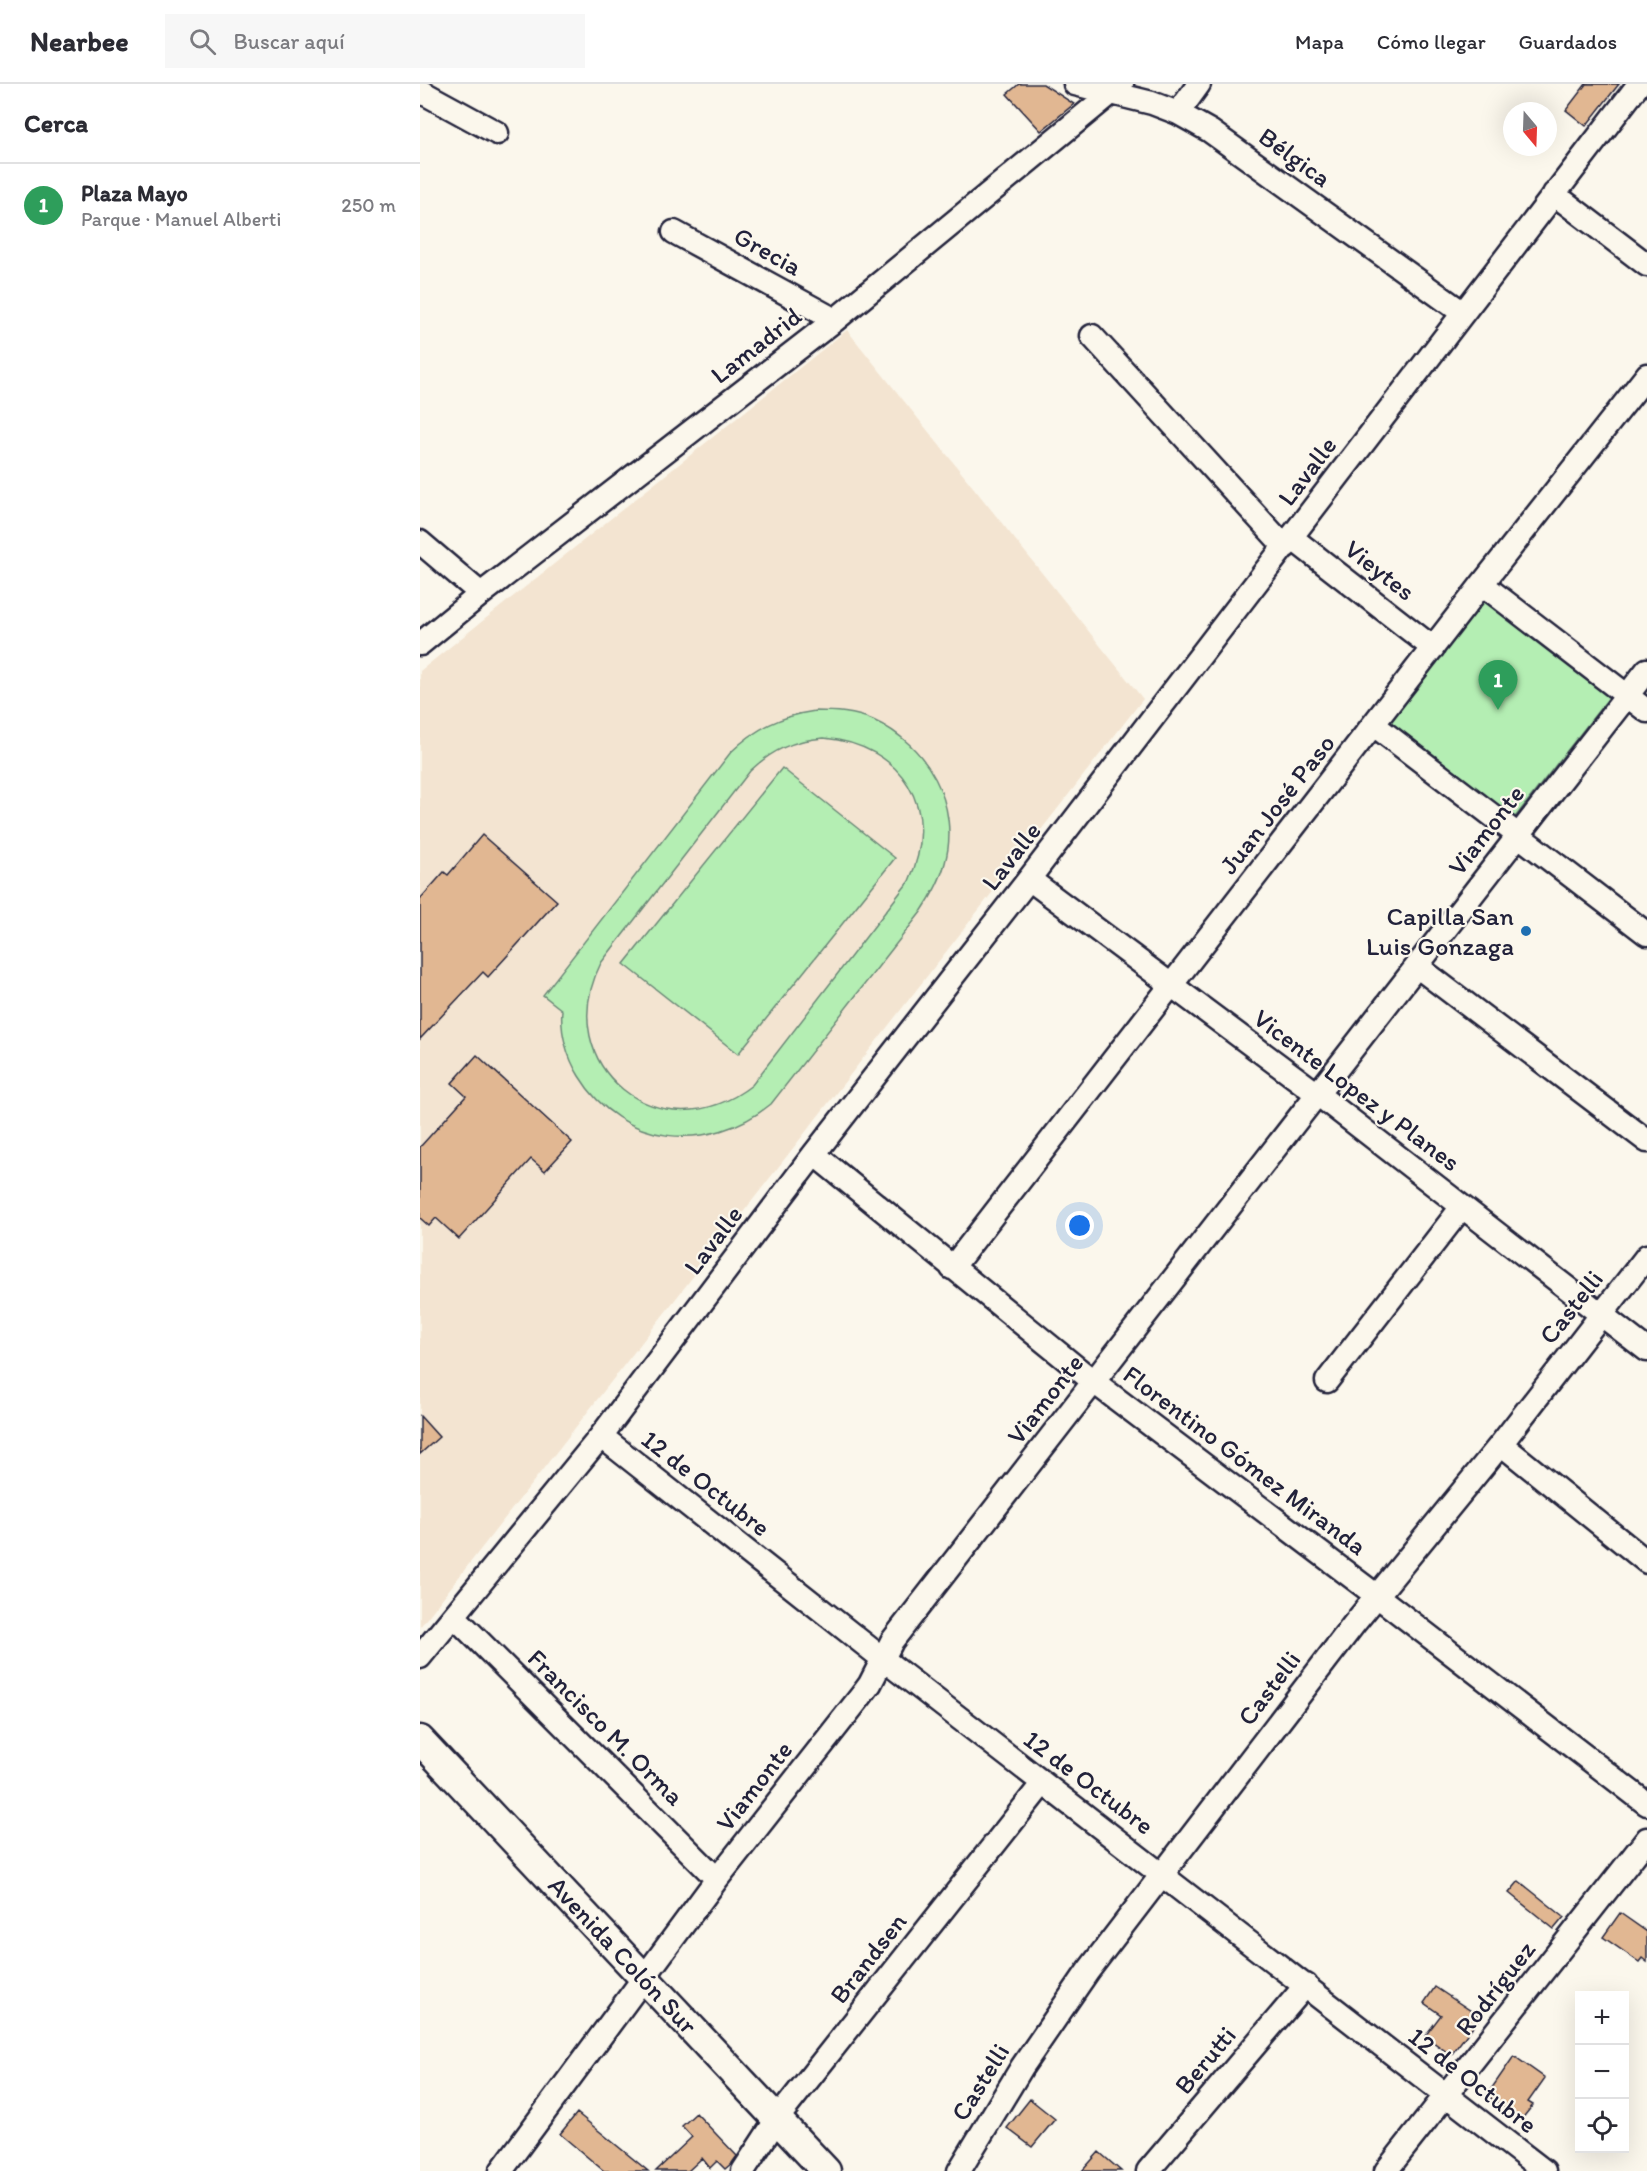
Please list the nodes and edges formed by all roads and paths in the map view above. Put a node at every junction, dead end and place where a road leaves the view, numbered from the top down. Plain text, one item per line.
1 (1076, 84) edge
2 (1199, 84) edge
3 (1639, 84) edge
4 (1117, 88) edge
5 (420, 90) edge
6 (1178, 113) junction
7 (497, 133) dead end
8 (1554, 194) junction
9 (674, 232) dead end
10 (1647, 265) edge
11 (1463, 313) junction
12 (835, 320) junction
13 (1092, 336) dead end
14 (1647, 375) edge
15 (420, 542) edge
16 (1288, 542) junction
17 (1482, 584) junction
18 (481, 594) junction
19 (420, 644) edge
20 (1433, 648) junction
21 (1647, 670) edge
22 (1627, 696) junction
23 (1647, 711) edge
24 (1374, 725) junction
25 (1518, 834) junction
26 (1029, 879) junction
27 (1647, 934) edge
28 (1418, 967) junction
29 (1172, 986) junction
30 (1316, 1094) junction
31 (1647, 1141) edge
32 (814, 1154) junction
33 (1462, 1207) junction
34 (1647, 1256) edge
35 (952, 1268) junction
36 (1601, 1315) junction
37 (1647, 1350) edge
38 (1327, 1381) dead end
39 (1094, 1382) junction
40 (601, 1436) junction
41 (1500, 1444) junction
42 (1647, 1562) edge
43 (1377, 1596) junction
44 (454, 1616) junction
45 (420, 1657) edge
46 (883, 1659) junction
47 (420, 1740) edge
48 (1043, 1783) junction
49 (1647, 1804) edge
50 (1647, 1839) edge
51 (1162, 1874) junction
52 (717, 1879) junction
53 (645, 1978) junction
54 (1306, 1985) junction
55 (1447, 2096) junction
56 (777, 2120) junction
57 (501, 2171) edge
58 (743, 2171) edge
59 (826, 2171) edge
60 (959, 2171) edge
61 (1148, 2171) edge
62 (1386, 2171) edge
63 (1544, 2171) edge

1 - 4 street, Bélgica
2 - 6 street
3 - 8 street, Lavalle
4 - 6 street, Bélgica
4 - 12 street, Lamadrid
5 - 7 street
6 - 11 street, Bélgica
8 - 10 street
8 - 11 street, Lavalle
9 - 12 street, Grecia
11 - 16 street, Lavalle
12 - 18 street, Lamadrid
13 - 16 street, Vieytes
14 - 17 street, Juan José Paso
15 - 18 street
16 - 20 street, Vieytes
16 - 26 street, Lavalle
17 - 20 street, Juan José Paso
17 - 22 street
18 - 19 street, Lamadrid
20 - 24 street, Juan José Paso
21 - 22 street, Viamonte
22 - 23 street
22 - 25 street, Viamonte
24 - 25 street
24 - 29 street, Juan José Paso
25 - 27 street
25 - 28 street, Viamonte
26 - 29 street, Vicente Lopez y Planes
26 - 32 street, Lavalle
28 - 30 street, Viamonte
28 - 31 street
29 - 30 street, Vicente Lopez y Planes
29 - 35 street, Juan José Paso
30 - 33 street, Vicente Lopez y Planes
30 - 39 street, Viamonte
32 - 35 street, Florentino Gómez Miranda
32 - 40 street, Lavalle
33 - 36 street, Vicente Lopez y Planes
33 - 38 street
34 - 36 street, Castelli
35 - 39 street, Florentino Gómez Miranda
36 - 37 street, Vicente Lopez y Planes
36 - 41 street, Castelli
39 - 43 street, Florentino Gómez Miranda
39 - 46 street, Viamonte
40 - 44 street, Lavalle
40 - 46 street, 12 de Octubre
41 - 42 street
41 - 43 street, Castelli
43 - 49 street, Florentino Gómez Miranda
43 - 51 street, Castelli
44 - 45 street, Lavalle
44 - 52 street, Francisco M. Orma
46 - 48 street, 12 de Octubre
46 - 52 street, Viamonte
47 - 53 main road, Avenida Colón Sur
48 - 51 street, 12 de Octubre
48 - 56 street, Brandsen
50 - 55 street, Rodríguez
51 - 54 street, 12 de Octubre
51 - 60 street, Castelli
52 - 53 street, Viamonte
53 - 56 main road, Avenida Colón Sur
53 - 57 street, Viamonte
54 - 55 street, 12 de Octubre
54 - 61 street, Berutti
55 - 62 street, Rodríguez
55 - 63 street, 12 de Octubre
56 - 58 street, Brandsen
56 - 59 main road, Avenida Colón Sur

